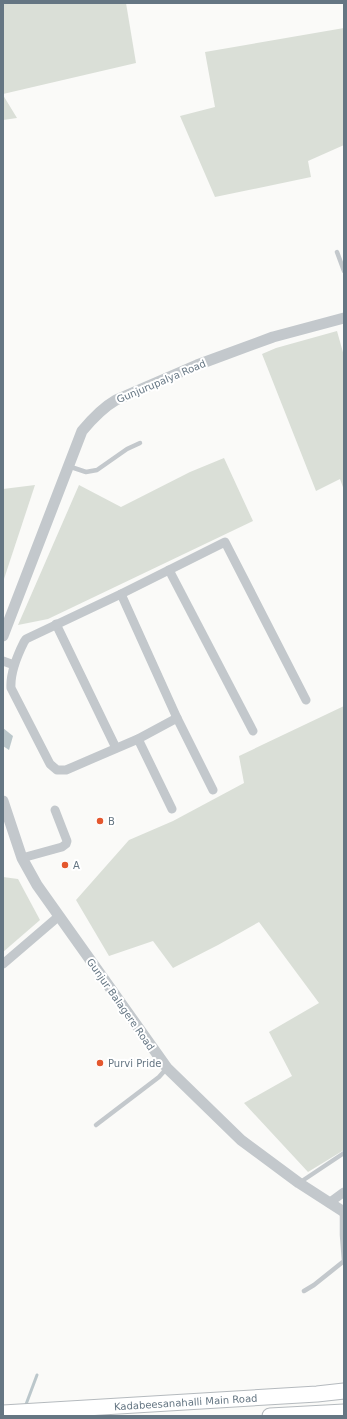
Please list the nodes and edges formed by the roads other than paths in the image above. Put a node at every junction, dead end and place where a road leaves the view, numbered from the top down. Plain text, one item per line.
1 (337, 252) dead end
2 (344, 271) edge
3 (344, 318) edge
4 (140, 444) dead end
5 (68, 466) junction
6 (169, 570) junction
7 (121, 594) junction
8 (56, 624) junction
9 (3, 636) edge
10 (3, 661) edge
11 (14, 665) junction
12 (306, 700) dead end
13 (177, 718) junction
14 (253, 731) dead end
15 (138, 739) junction
16 (116, 748) junction
17 (213, 790) dead end
18 (3, 801) edge
19 (172, 809) dead end
20 (55, 810) dead end
21 (22, 858) junction
22 (59, 916) junction
23 (3, 964) edge
24 (166, 1068) junction
25 (96, 1125) dead end
26 (344, 1153) edge
27 (299, 1183) junction
28 (344, 1192) edge
29 (329, 1203) junction
30 (343, 1212) edge
31 (304, 1291) dead end
32 (344, 1391) edge
33 (344, 1412) edge
34 (3, 1413) edge
35 (270, 1416) edge

1 - 2 lane
3 - 5 street, Gunjurupalya Road
4 - 5 lane
5 - 9 street, Gunjurupalya Road
6 - 7 street
6 - 12 street
6 - 14 street
7 - 8 street
7 - 13 street
8 - 11 street
8 - 16 street
10 - 11 street
11 - 16 street
13 - 15 street
13 - 17 street
15 - 16 street
15 - 19 street
18 - 21 street, Gunjur Balagere Road
20 - 21 street
21 - 22 street, Gunjur Balagere Road
22 - 23 street
22 - 24 street, Gunjur Balagere Road
24 - 25 lane
24 - 27 street, Gunjur Balagere Road
26 - 27 lane
27 - 29 street, Gunjur Balagere Road
28 - 29 street
29 - 30 street, Gunjur Balagere Road
30 - 31 lane
32 - 34 main road, Kadabeesanahalli Main Road
33 - 35 main road

